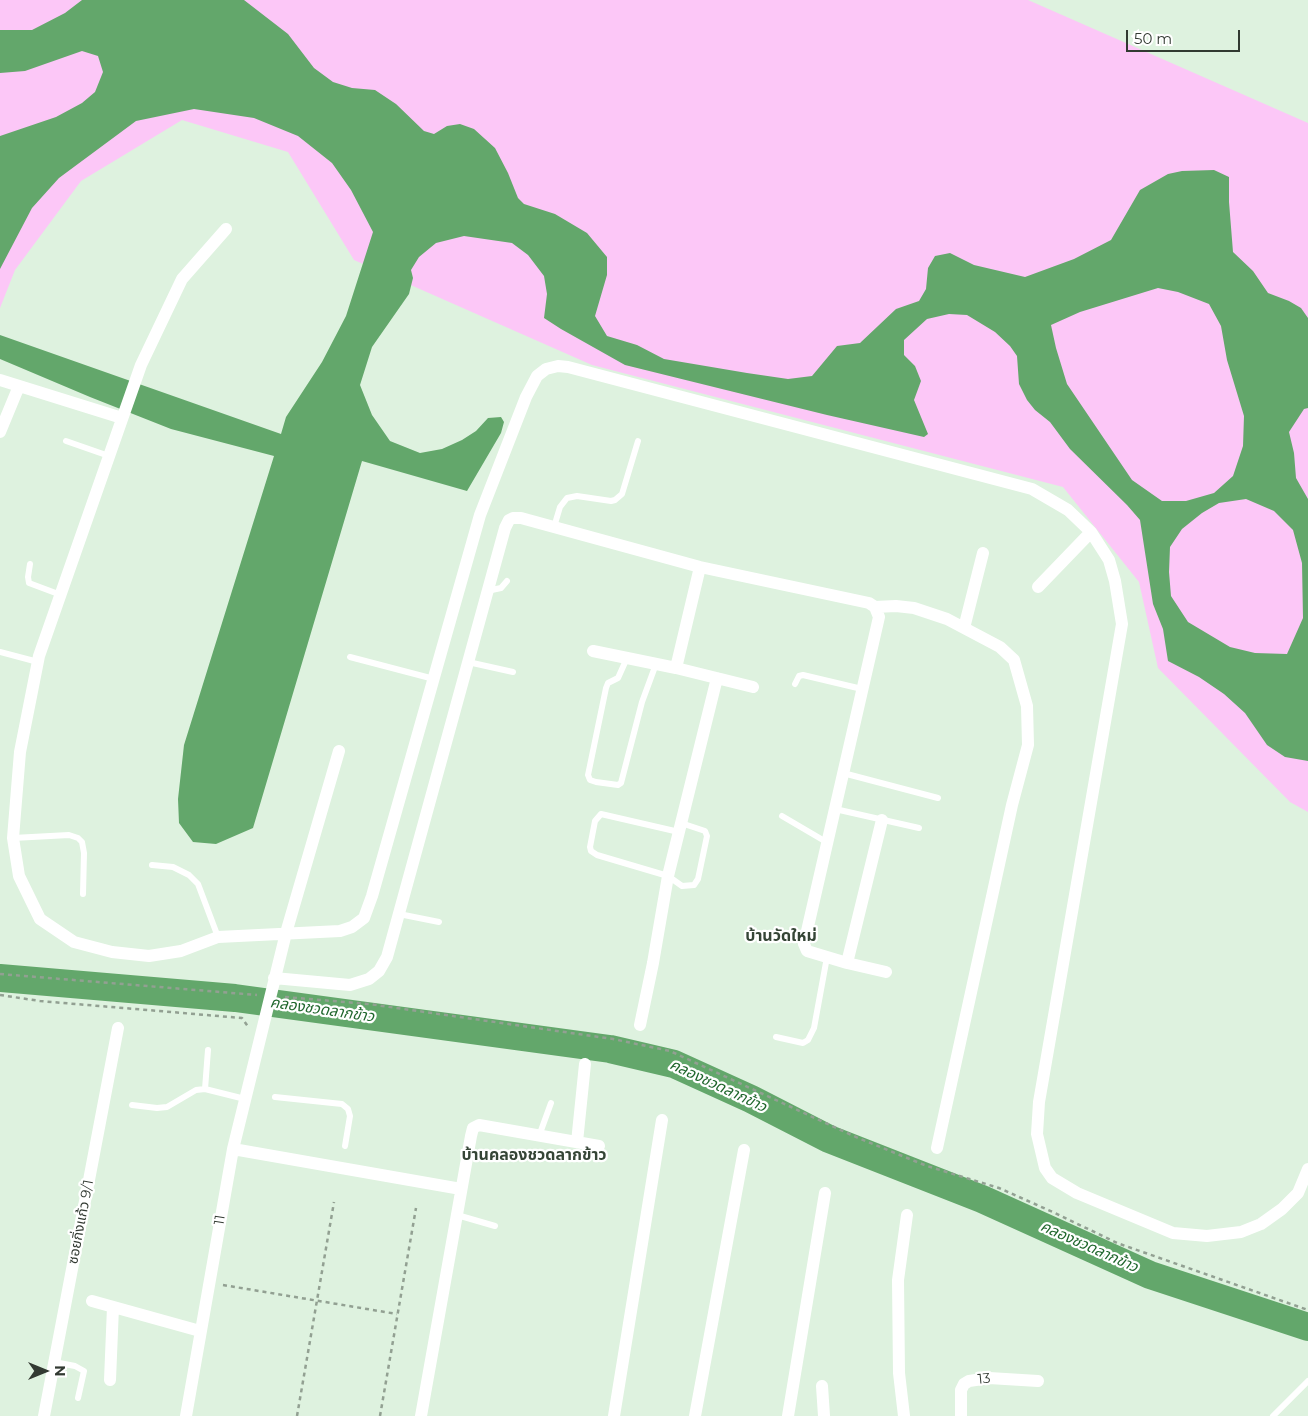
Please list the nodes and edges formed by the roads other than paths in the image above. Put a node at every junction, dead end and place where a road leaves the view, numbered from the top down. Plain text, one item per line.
1 (226, 229) dead end
2 (0, 380) edge
3 (19, 386) junction
4 (123, 415) junction
5 (0, 432) edge
6 (66, 441) dead end
7 (638, 441) dead end
8 (109, 456) junction
9 (554, 528) junction
10 (1091, 532) junction
11 (983, 553) dead end
12 (30, 564) dead end
13 (700, 567) junction
14 (507, 581) dead end
15 (1038, 586) dead end
16 (487, 591) junction
17 (61, 595) junction
18 (875, 607) junction
19 (964, 628) junction
20 (593, 651) dead end
21 (0, 652) edge
22 (350, 657) dead end
23 (627, 658) junction
24 (38, 662) junction
25 (468, 662) junction
26 (656, 664) junction
27 (676, 668) junction
28 (513, 672) dead end
29 (717, 678) junction
30 (434, 679) junction
31 (795, 684) dead end
32 (753, 687) dead end
33 (862, 689) junction
34 (339, 751) dead end
35 (843, 774) junction
36 (938, 798) dead end
37 (835, 809) junction
38 (782, 816) dead end
39 (882, 820) junction
40 (680, 827) junction
41 (919, 828) dead end
42 (13, 838) junction
43 (828, 843) junction
44 (152, 866) dead end
45 (668, 876) junction
46 (83, 894) dead end
47 (399, 914) junction
48 (439, 922) dead end
49 (286, 933) junction
50 (218, 937) junction
51 (827, 957) junction
52 (847, 963) junction
53 (886, 972) dead end
54 (274, 978) junction
55 (640, 1025) dead end
56 (118, 1028) dead end
57 (776, 1038) dead end
58 (208, 1050) dead end
59 (586, 1064) dead end
60 (205, 1089) junction
61 (275, 1097) dead end
62 (245, 1099) junction
63 (551, 1103) dead end
64 (132, 1105) dead end
65 (662, 1120) dead end
66 (539, 1136) junction
67 (577, 1142) junction
68 (345, 1146) dead end
69 (599, 1146) dead end
70 (937, 1148) dead end
71 (232, 1149) junction
72 (744, 1150) dead end
73 (1308, 1169) edge
74 (462, 1189) junction
75 (826, 1193) dead end
76 (457, 1215) junction
77 (907, 1215) dead end
78 (495, 1226) dead end
79 (92, 1301) dead end
80 (113, 1307) junction
81 (200, 1331) junction
82 (54, 1362) junction
83 (110, 1380) dead end
84 (1038, 1381) dead end
85 (1308, 1381) edge
86 (822, 1386) dead end
87 (78, 1398) dead end
88 (616, 1415) edge
89 (44, 1416) edge
90 (186, 1416) edge
91 (421, 1416) edge
92 (696, 1416) edge
93 (788, 1416) edge
94 (824, 1416) edge
95 (904, 1416) edge
96 (961, 1416) edge
97 (1273, 1416) edge

1 - 4 street
2 - 3 street
3 - 4 street
3 - 5 street
4 - 8 street
6 - 8 lane
7 - 9 lane
8 - 17 street
9 - 13 street
9 - 16 street
10 - 15 street
10 - 30 street
10 - 73 street
11 - 19 street
12 - 17 lane
13 - 18 street
13 - 27 street
14 - 16 lane
16 - 25 street
17 - 24 street
18 - 19 street
18 - 33 street
19 - 70 street
20 - 23 street
21 - 24 lane
22 - 30 lane
23 - 26 street
23 - 26 lane
24 - 42 street
25 - 28 lane
25 - 47 street
26 - 27 street
27 - 29 street
29 - 32 street
29 - 40 street
30 - 49 street
31 - 33 lane
33 - 35 street
34 - 49 street, 11
35 - 36 lane
35 - 37 street
37 - 39 lane
37 - 43 street
38 - 43 lane
39 - 41 lane
39 - 52 street
40 - 45 street
40 - 45 lane
40 - 45 lane
42 - 46 lane
42 - 50 street
43 - 51 street
44 - 50 lane
45 - 55 street
47 - 48 lane
47 - 54 street
49 - 50 street
49 - 54 street, 11
51 - 52 street
51 - 57 lane
52 - 53 street
54 - 62 street, 11
56 - 82 street, ซอยกิ่งแก้ว 9/1
58 - 60 lane
59 - 67 street
60 - 62 lane
60 - 64 lane
61 - 68 lane
62 - 71 street, 11
63 - 66 lane
65 - 88 street
66 - 67 street
66 - 74 street
67 - 69 street
71 - 74 street
71 - 81 street, 11
72 - 92 street
74 - 76 street
75 - 93 street
76 - 78 lane
76 - 91 street
77 - 95 street
79 - 80 street
80 - 81 street
80 - 83 street
81 - 90 street, 11
82 - 87 lane
82 - 89 street, ซอยกิ่งแก้ว 9/1
84 - 96 street, 13
85 - 97 lane
86 - 94 street

